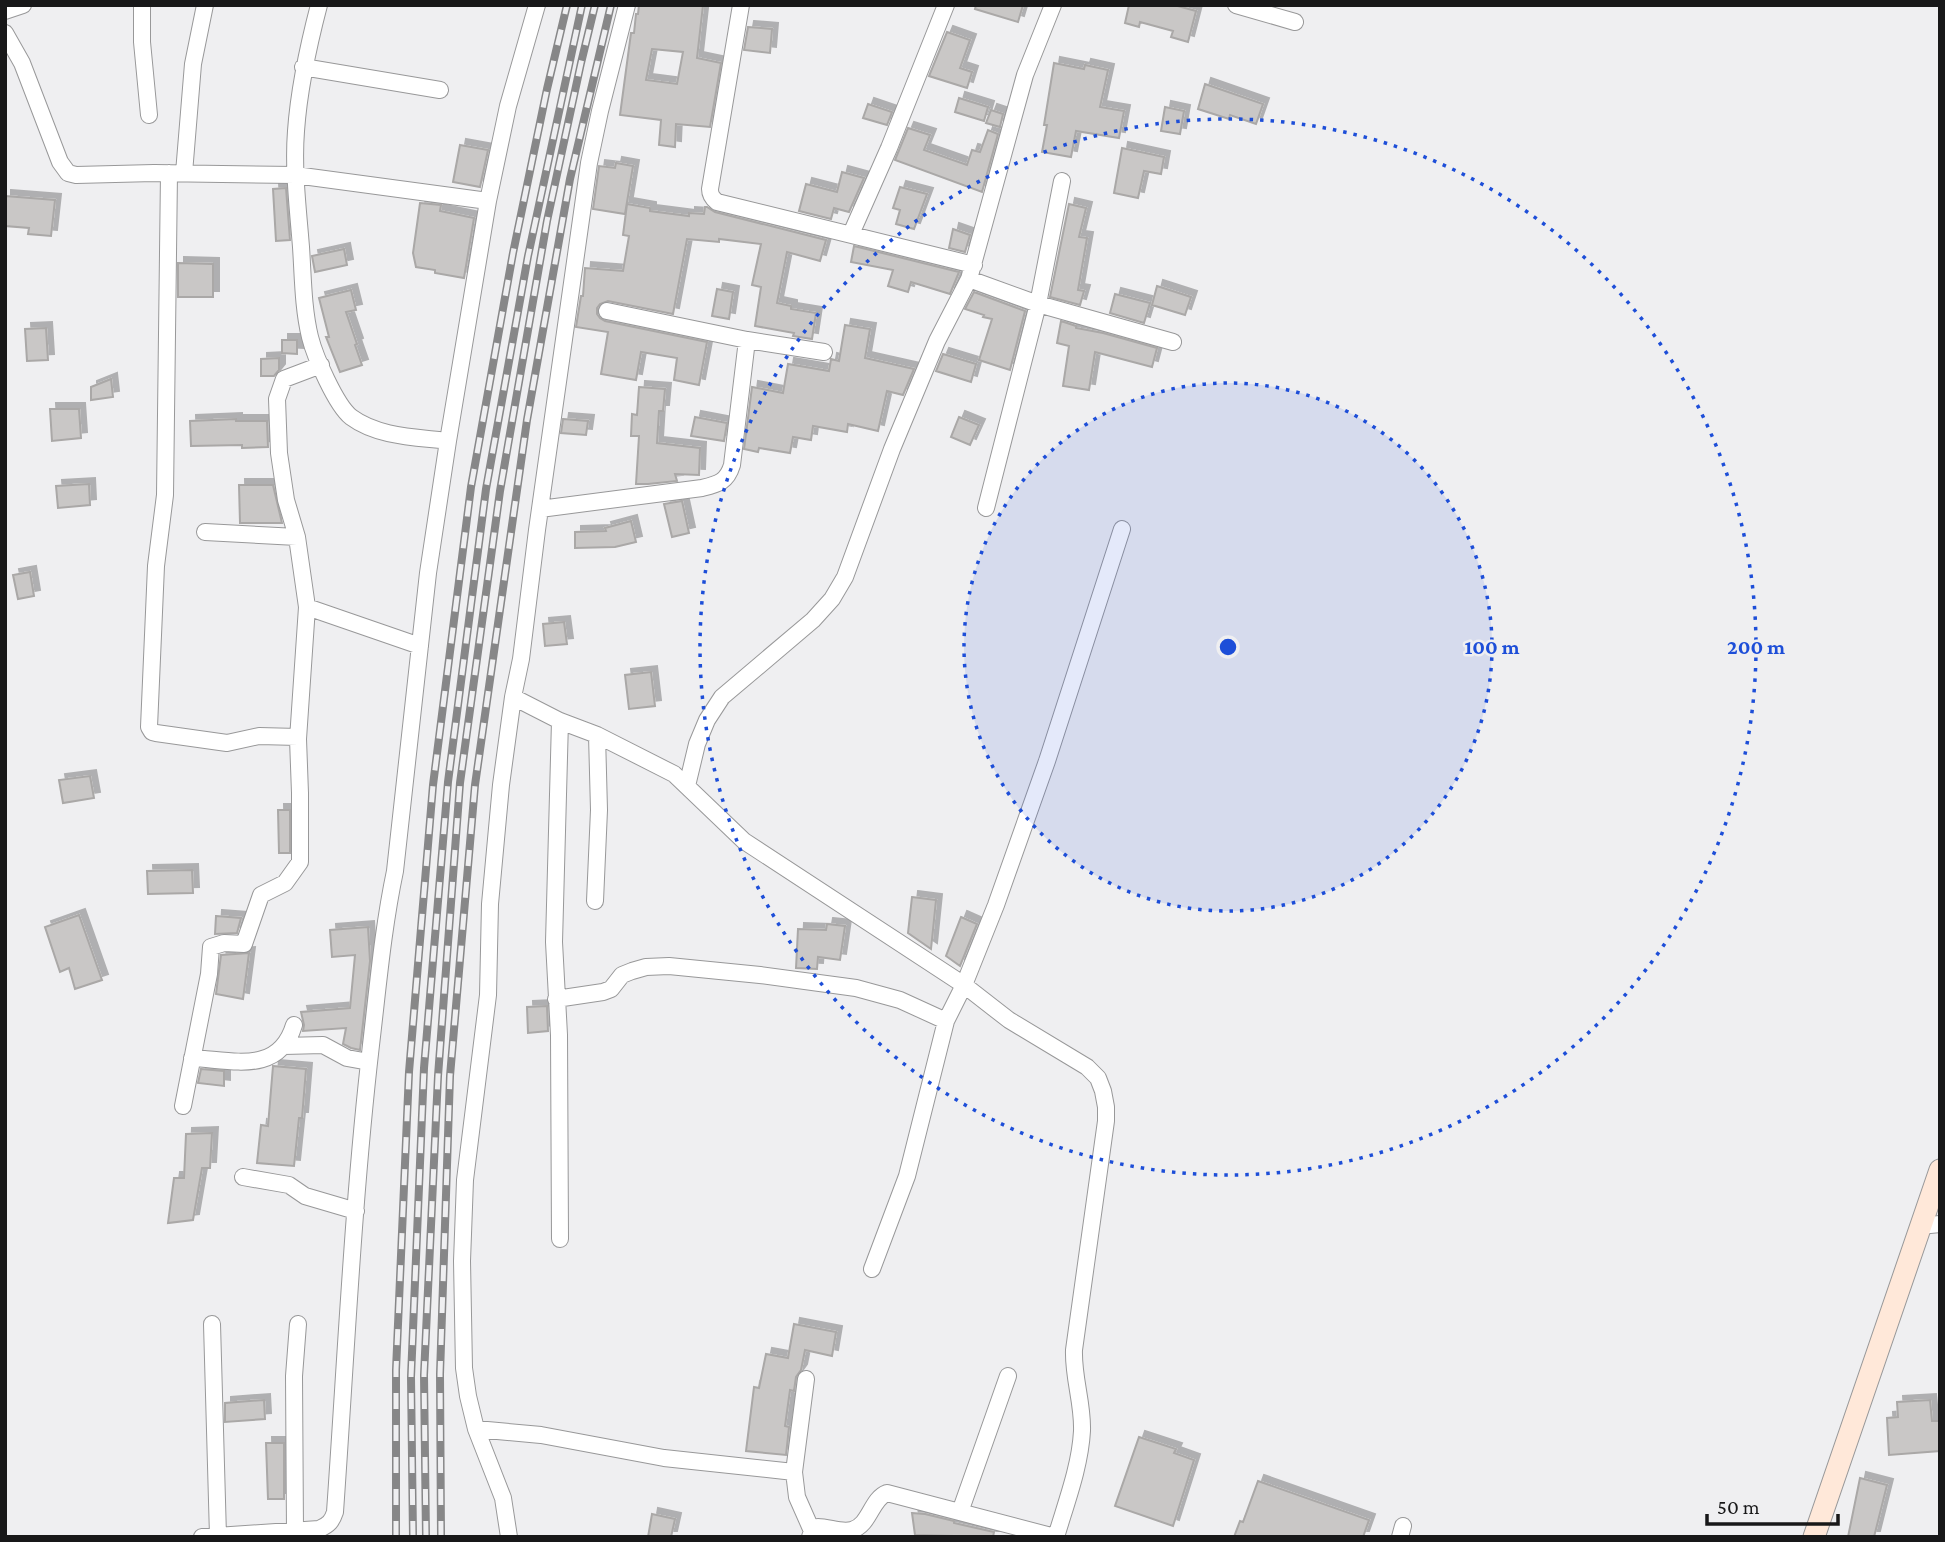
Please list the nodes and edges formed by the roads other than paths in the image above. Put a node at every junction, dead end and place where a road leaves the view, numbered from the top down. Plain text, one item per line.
1 (23, 5) edge
2 (142, 5) edge
3 (205, 5) edge
4 (318, 5) edge
5 (537, 5) edge
6 (627, 5) edge
7 (741, 5) edge
8 (946, 5) edge
9 (1053, 5) edge
10 (1236, 5) edge
11 (5, 11) edge
12 (1295, 22) dead end
13 (5, 33) edge
14 (13, 63) edge
15 (303, 67) junction
16 (440, 90) dead end
17 (149, 115) dead end
18 (176, 173) junction
19 (295, 175) junction
20 (1062, 181) dead end
21 (488, 201) junction
22 (850, 234) junction
23 (971, 272) junction
24 (1038, 304) junction
25 (607, 311) dead end
26 (747, 340) junction
27 (1173, 342) dead end
28 (824, 352) dead end
29 (321, 365) junction
30 (448, 441) junction
31 (986, 508) dead end
32 (540, 509) junction
33 (1122, 529) dead end
34 (205, 531) dead end
35 (297, 537) junction
36 (307, 607) junction
37 (420, 646) junction
38 (513, 697) junction
39 (560, 721) junction
40 (597, 735) junction
41 (298, 737) junction
42 (687, 786) junction
43 (595, 901) dead end
44 (964, 985) junction
45 (556, 999) junction
46 (946, 1021) junction
47 (294, 1025) dead end
48 (284, 1046) junction
49 (192, 1058) junction
50 (369, 1062) junction
51 (183, 1106) dead end
52 (1940, 1170) edge
53 (243, 1177) dead end
54 (356, 1211) junction
55 (1930, 1225) edge
56 (560, 1239) dead end
57 (872, 1269) dead end
58 (212, 1324) dead end
59 (298, 1324) dead end
60 (1008, 1376) dead end
61 (806, 1379) dead end
62 (477, 1429) junction
63 (794, 1472) junction
64 (960, 1511) junction
65 (332, 1529) edge
66 (295, 1531) junction
67 (811, 1534) edge
68 (210, 1536) edge
69 (509, 1537) edge
70 (1056, 1537) edge
71 (1814, 1537) edge

1 - 11 street
2 - 17 street
3 - 18 street
4 - 15 street
5 - 21 street
6 - 32 street
7 - 22 street
8 - 22 street
9 - 23 street
10 - 12 street
13 - 14 street
14 - 18 street
15 - 16 street
15 - 19 street
18 - 19 street
18 - 41 street
19 - 21 street
19 - 29 street
20 - 24 street
21 - 30 street
22 - 23 street
23 - 24 street
23 - 42 street
24 - 27 street
24 - 31 street
25 - 26 street
26 - 28 street
26 - 32 street
29 - 30 street
29 - 35 street
30 - 37 street
32 - 38 street
33 - 44 street
34 - 35 street
35 - 36 street
36 - 37 street
36 - 41 street
37 - 50 street
38 - 39 street
38 - 62 street
39 - 40 street
39 - 45 street
40 - 42 street
40 - 43 street
41 - 49 street
42 - 44 street
44 - 46 street
44 - 70 street
45 - 46 street
45 - 56 street
46 - 57 street
47 - 48 street
48 - 49 street
48 - 50 street
49 - 51 street
50 - 54 street
52 - 55 street
53 - 54 street
54 - 65 street
55 - 71 street
58 - 68 street
59 - 66 street
60 - 64 street
61 - 63 street
62 - 63 street
62 - 69 street
63 - 67 street
64 - 67 street
64 - 70 street
65 - 66 street
66 - 68 street

